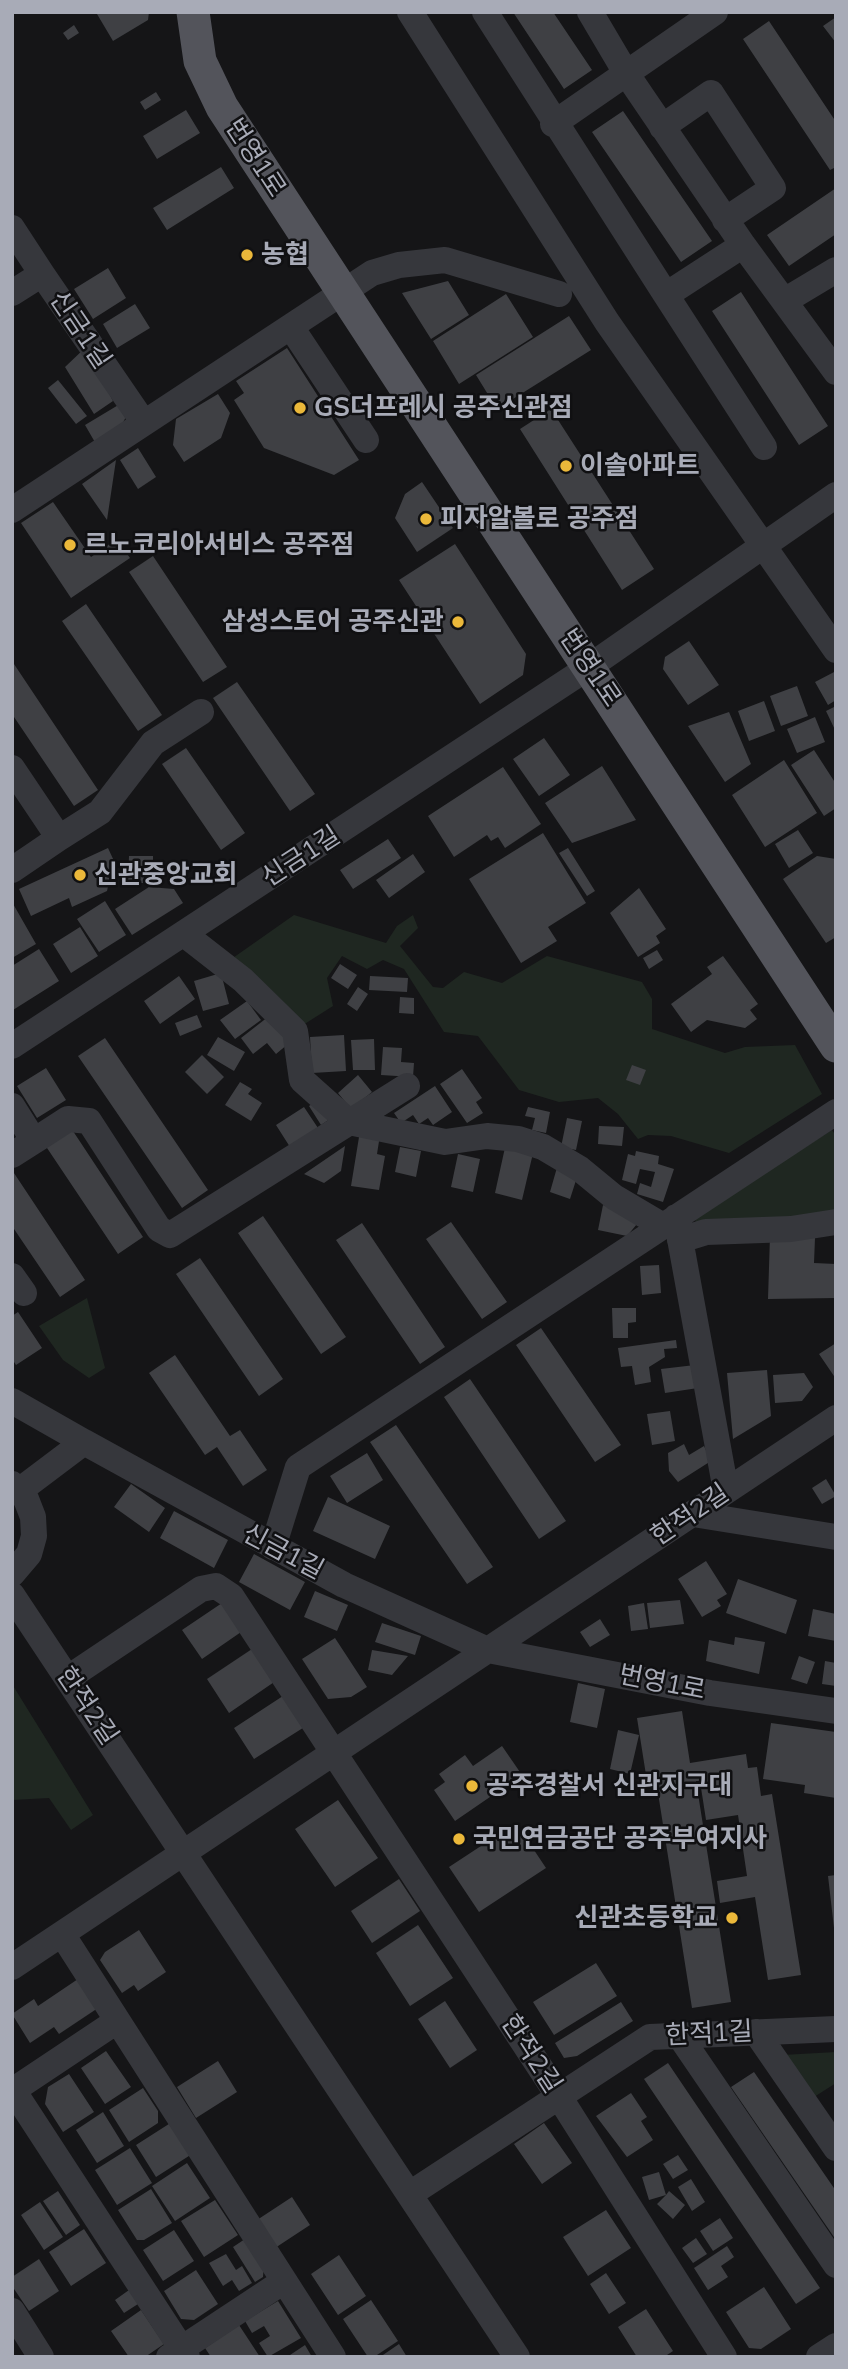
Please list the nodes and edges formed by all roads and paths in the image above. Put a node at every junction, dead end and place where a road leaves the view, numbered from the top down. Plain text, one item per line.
1 (193, 12) edge
2 (410, 12) edge
3 (485, 12) edge
4 (590, 12) edge
5 (715, 12) edge
6 (626, 74) junction
7 (554, 124) junction
8 (663, 127) junction
9 (725, 220) junction
10 (12, 228) edge
11 (743, 246) junction
12 (836, 270) edge
13 (22, 282) edge
14 (342, 292) junction
15 (559, 294) dead end
16 (666, 295) junction
17 (786, 300) junction
18 (290, 327) junction
19 (836, 372) edge
20 (144, 423) junction
21 (366, 440) dead end
22 (764, 447) dead end
23 (836, 495) edge
24 (12, 510) edge
25 (761, 547) junction
26 (836, 650) edge
27 (589, 667) junction
28 (201, 712) dead end
29 (12, 768) edge
30 (59, 838) junction
31 (12, 870) edge
32 (184, 934) junction
33 (12, 1046) edge
34 (836, 1046) edge
35 (407, 1086) dead end
36 (12, 1106) edge
37 (836, 1112) edge
38 (349, 1122) junction
39 (23, 1148) edge
40 (836, 1222) edge
41 (673, 1228) junction
42 (12, 1401) edge
43 (836, 1418) edge
44 (84, 1443) junction
45 (16, 1488) edge
46 (726, 1491) junction
47 (693, 1514) junction
48 (836, 1537) edge
49 (273, 1546) junction
50 (12, 1574) edge
51 (12, 1595) edge
52 (488, 1650) junction
53 (68, 1678) junction
54 (836, 1711) edge
55 (335, 1752) junction
56 (184, 1853) junction
57 (62, 1934) junction
58 (12, 1967) edge
59 (117, 2021) junction
60 (836, 2029) edge
61 (756, 2032) junction
62 (680, 2035) junction
63 (13, 2090) edge
64 (558, 2095) junction
65 (836, 2148) edge
66 (410, 2194) junction
67 (836, 2264) edge
68 (284, 2281) junction
69 (12, 2311) edge
70 (836, 2346) edge
71 (179, 2354) edge
72 (41, 2357) edge
73 (332, 2357) edge
74 (517, 2357) edge
75 (724, 2357) edge
76 (819, 2357) edge

1 - 14 main road, 번영1로
2 - 25 street
3 - 7 street
4 - 6 street
5 - 6 street
6 - 7 street
6 - 8 street
7 - 16 street
8 - 9 street
8 - 9 street
9 - 11 street
10 - 13 street, 신금1길
11 - 16 street
11 - 17 street
12 - 17 street
13 - 20 street, 신금1길
14 - 15 street
14 - 18 street
14 - 27 main road, 번영1로
16 - 22 street
17 - 19 street
18 - 20 street
18 - 21 street
20 - 24 street
23 - 25 street, 신금1길
25 - 26 street
25 - 27 street, 신금1길
27 - 32 street, 신금1길
27 - 34 main road, 번영1로
28 - 30 street
29 - 30 street
30 - 31 street
32 - 33 street, 신금1길
32 - 38 street
35 - 38 street
36 - 39 street
37 - 41 street
38 - 39 street
38 - 41 street
40 - 41 street
41 - 46 street
41 - 49 street
42 - 44 street, 신금1길
43 - 46 street, 한적2길
44 - 45 street
44 - 49 street, 신금1길
45 - 50 street
46 - 47 street, 한적2길
47 - 48 street
47 - 52 street, 한적2길
49 - 52 street, 신금1길
51 - 53 street, 한적2길
52 - 54 street, 번영1로
52 - 55 street, 한적2길
53 - 55 street, 한적2길
53 - 56 street, 한적2길
55 - 56 street, 한적2길
55 - 64 street, 한적2길
56 - 57 street, 한적2길
56 - 66 street, 한적2길
57 - 58 street, 한적2길
57 - 59 street
59 - 63 street
59 - 68 street
60 - 61 street, 한적1길
61 - 62 street, 한적1길
61 - 65 street
62 - 64 street, 한적1길
62 - 67 street
63 - 71 street
64 - 66 street, 한적1길
64 - 75 street, 한적2길
66 - 74 street, 한적2길
68 - 71 street
68 - 73 street
69 - 72 street
70 - 76 street

